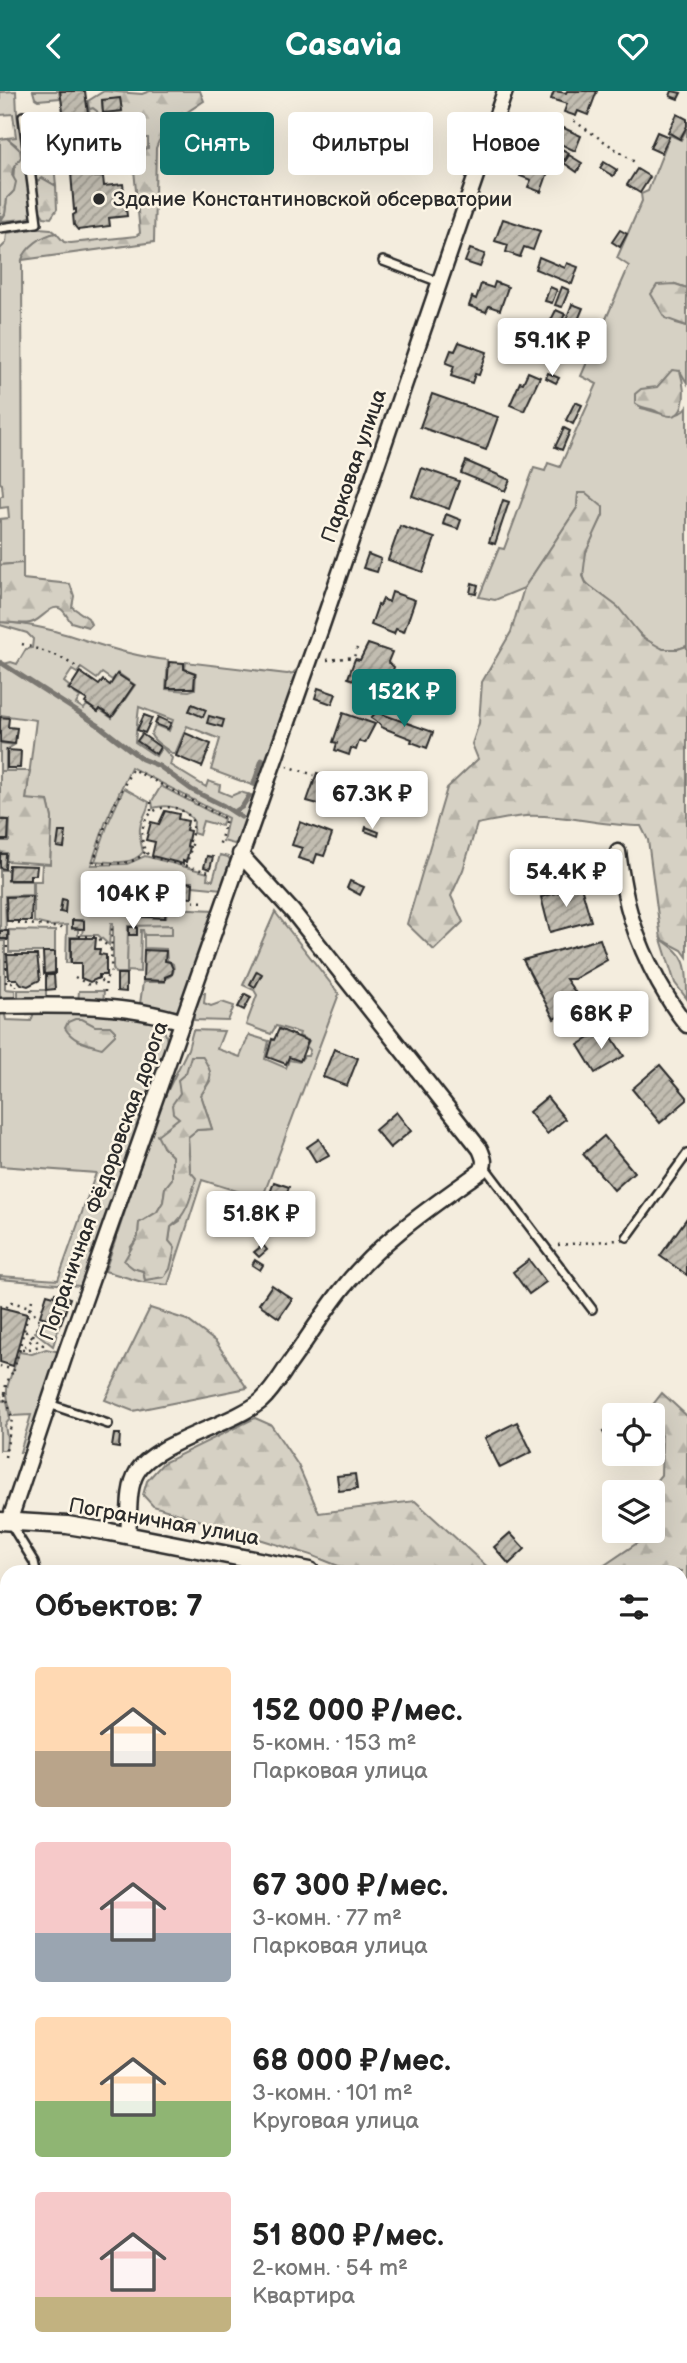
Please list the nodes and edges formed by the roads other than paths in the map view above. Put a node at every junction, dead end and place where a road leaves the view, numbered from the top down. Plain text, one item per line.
1 (505, 91) edge
2 (31, 175) edge
3 (0, 228) edge
4 (383, 261) dead end
5 (439, 282) junction
6 (618, 852) dead end
7 (240, 854) junction
8 (0, 1006) edge
9 (183, 1022) junction
10 (687, 1024) edge
11 (687, 1154) edge
12 (484, 1166) junction
13 (627, 1237) road end
14 (592, 1309) dead end
15 (49, 1404) junction
16 (108, 1424) dead end
17 (4, 1521) edge
18 (128, 1535) junction
19 (35, 1565) edge
20 (280, 1565) edge

1 - 5 street, Парковая улица
2 - 3 lane
4 - 5 lane
5 - 7 street, Парковая улица
6 - 10 street
7 - 9 street, Пограничная Фёдоровская дорога
7 - 12 street
8 - 9 street
9 - 15 street, Пограничная Фёдоровская дорога
11 - 13 lane
12 - 14 lane
12 - 18 street
15 - 16 lane
15 - 17 street, Пограничная Фёдоровская дорога
17 - 18 street, Пограничная улица
17 - 19 lane
18 - 20 street, Пограничная улица

